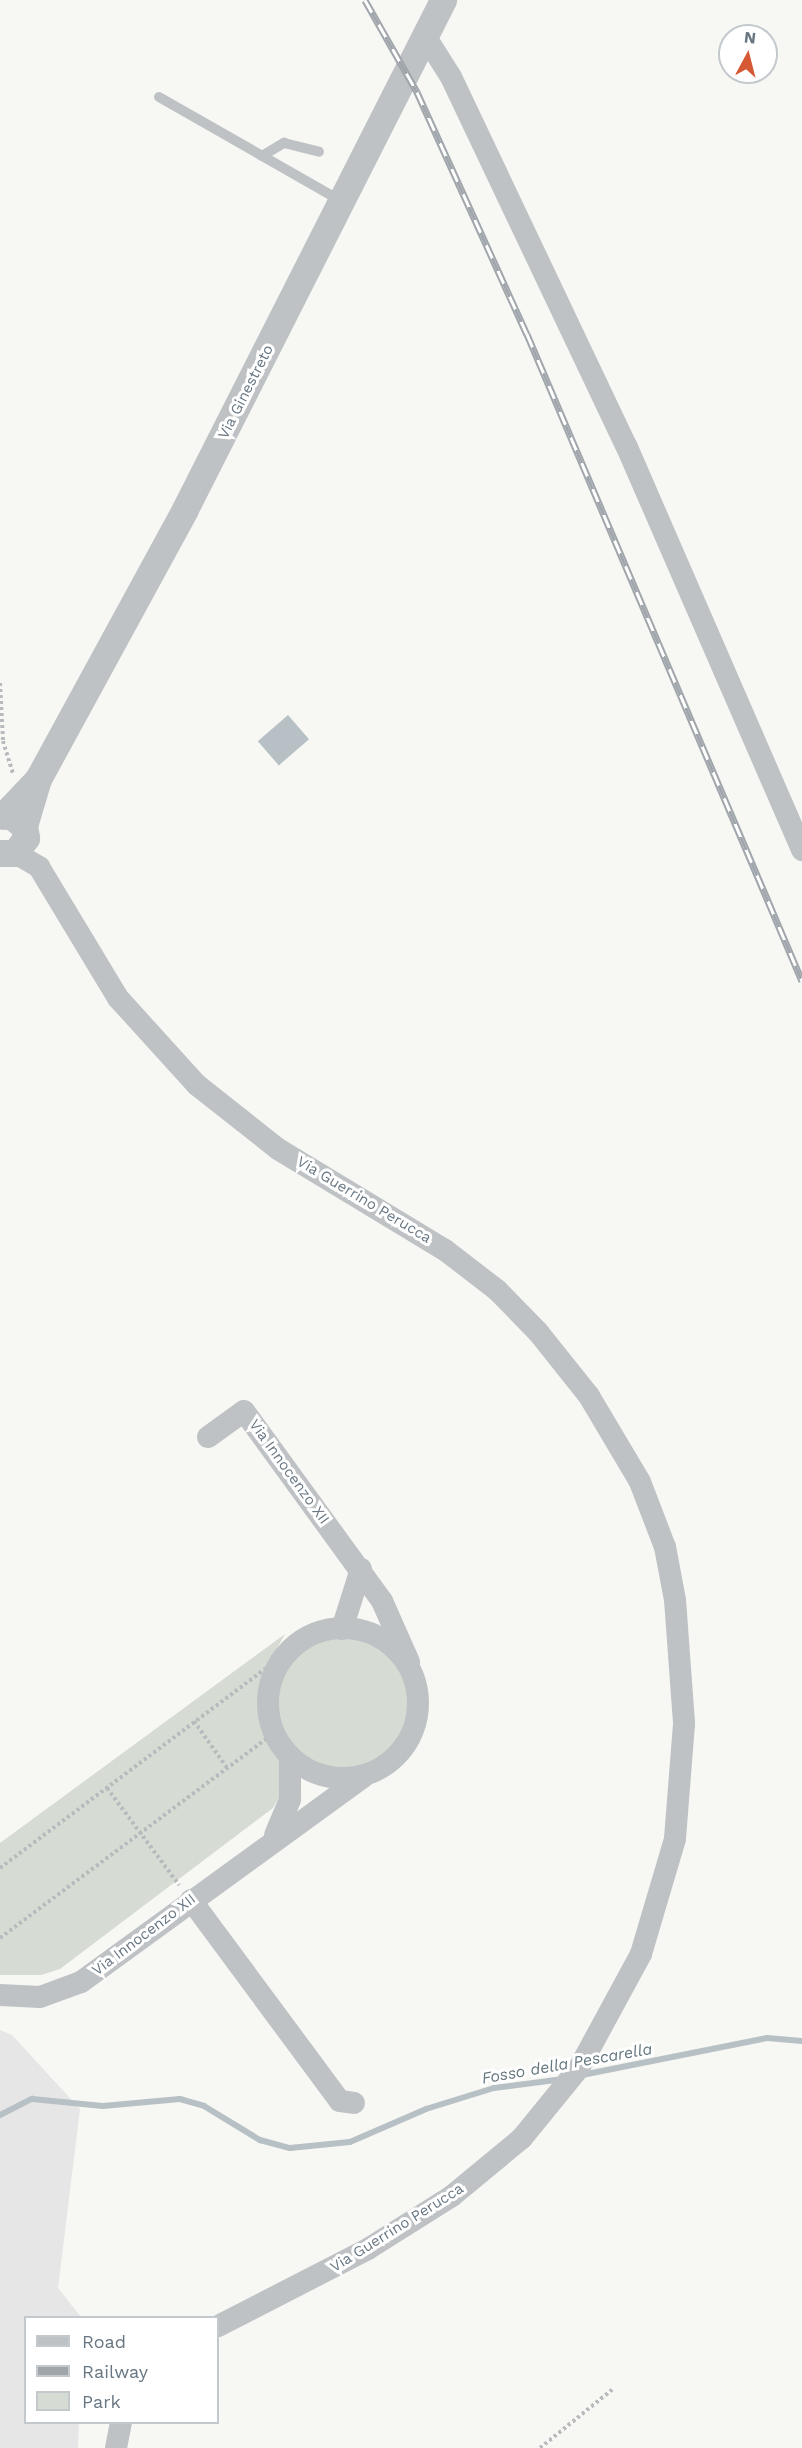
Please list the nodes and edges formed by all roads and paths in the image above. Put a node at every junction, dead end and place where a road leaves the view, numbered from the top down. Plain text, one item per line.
1 (443, 0) edge
2 (425, 36) junction
3 (159, 97) dead end
4 (319, 152) dead end
5 (262, 156) junction
6 (344, 203) junction
7 (0, 683) edge
8 (32, 787) junction
9 (10, 838) edge
10 (802, 850) edge
11 (208, 1437) dead end
12 (361, 1569) junction
13 (342, 1629) junction
14 (289, 1651) junction
15 (412, 1674) junction
16 (195, 1722) junction
17 (274, 1733) junction
18 (290, 1757) junction
19 (227, 1768) junction
20 (369, 1774) junction
21 (106, 1788) junction
22 (141, 1833) junction
23 (275, 1836) junction
24 (0, 1868) edge
25 (190, 1900) junction
26 (0, 1938) edge
27 (0, 1995) edge
28 (354, 2103) dead end
29 (219, 2325) edge
30 (614, 2388) dead end
31 (122, 2424) edge
32 (116, 2448) edge
33 (540, 2448) edge

1 - 2 street, Via Ginestreto
2 - 6 street, Via Ginestreto
2 - 10 street
3 - 5 lane
4 - 5 lane
5 - 6 lane
6 - 8 street, Via Ginestreto
7 - 8 path
8 - 9 street, Via Ginestreto
9 - 29 street, Via Guerrino Perucca
11 - 12 street, Via Innocenzo XII
12 - 13 street
12 - 15 street, Via Innocenzo XII
13 - 14 street
13 - 15 street, Via Innocenzo XII
14 - 16 path
14 - 17 street
15 - 20 street, Via Innocenzo XII
16 - 19 path
16 - 21 path
17 - 18 street
17 - 19 path
18 - 20 street
18 - 23 street
19 - 22 path
20 - 23 street, Via Innocenzo XII
21 - 22 path
21 - 24 path
22 - 25 path
22 - 26 path
23 - 25 street, Via Innocenzo XII
25 - 27 street, Via Innocenzo XII
25 - 28 street
30 - 33 path
31 - 32 street

